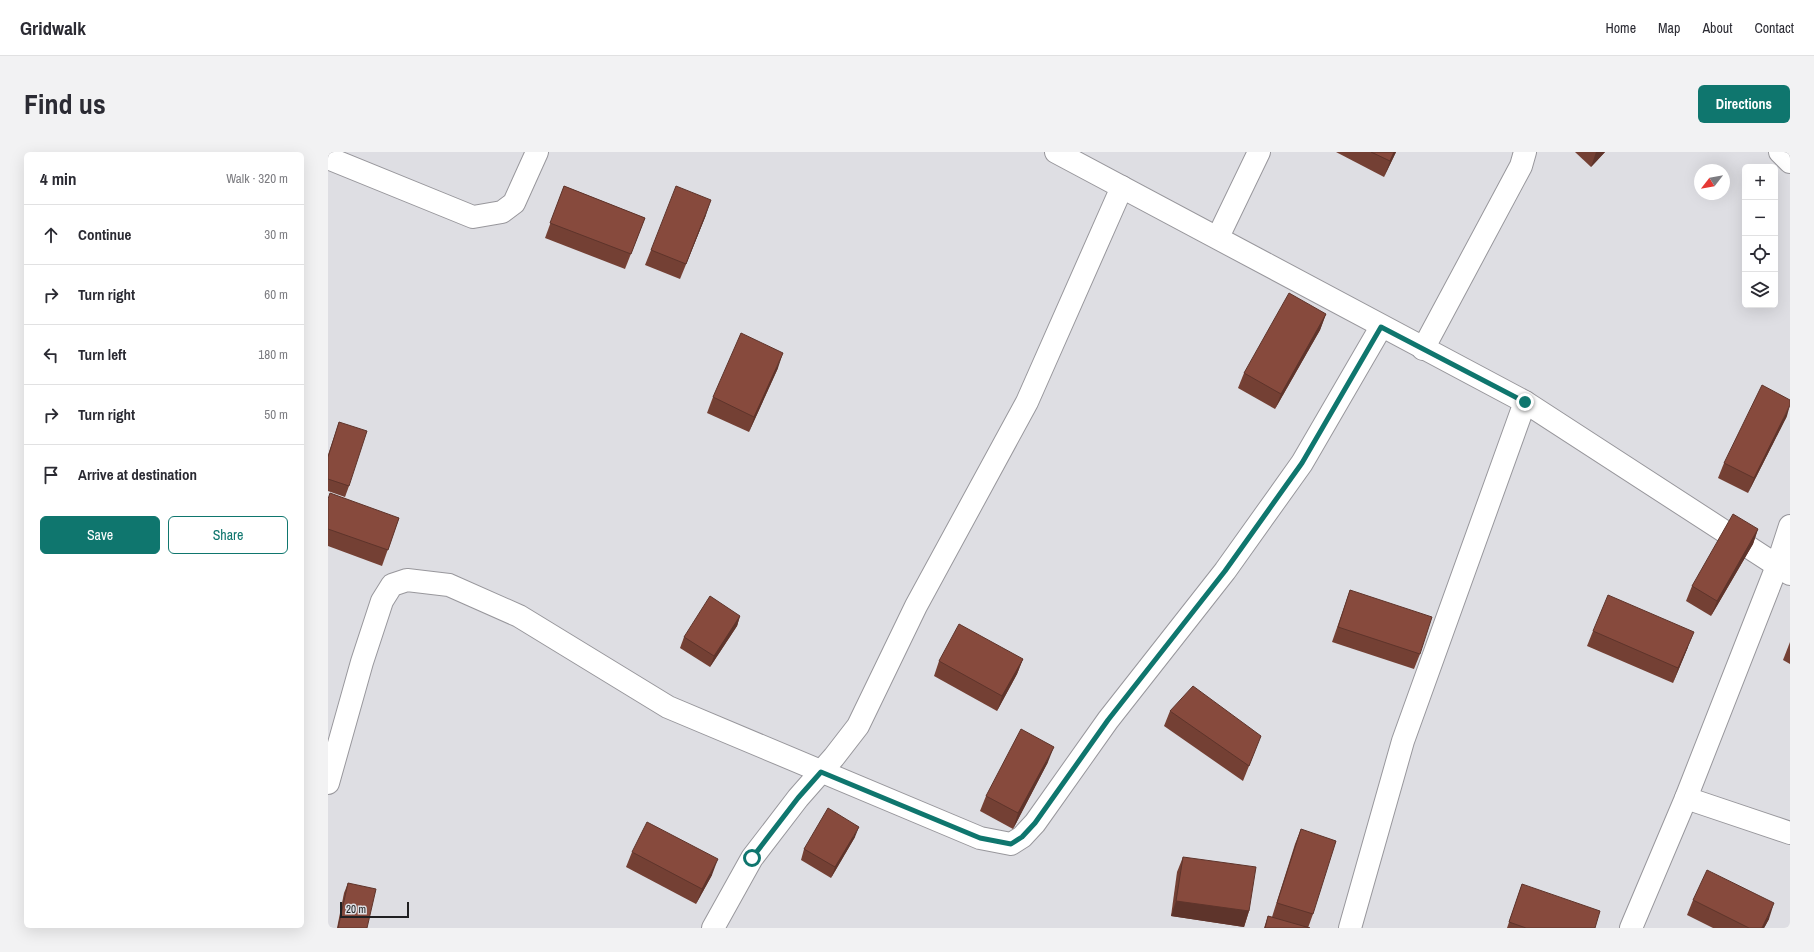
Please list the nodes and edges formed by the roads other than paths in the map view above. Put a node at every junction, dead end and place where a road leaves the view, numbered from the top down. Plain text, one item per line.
1 (537, 152) edge
2 (1056, 152) edge
3 (1259, 152) edge
4 (1525, 152) edge
5 (1780, 152) edge
6 (328, 158) edge
7 (1790, 162) edge
8 (1122, 187) junction
9 (1218, 237) junction
10 (1381, 327) junction
11 (1423, 349) junction
12 (1525, 402) junction
13 (1790, 526) edge
14 (1783, 570) edge
15 (821, 772) junction
16 (328, 783) edge
17 (1686, 798) junction
18 (1790, 833) edge
19 (713, 928) edge
20 (1350, 928) edge
21 (1631, 928) edge

1 - 6 street
2 - 8 street
3 - 9 street
4 - 11 street
5 - 7 street
8 - 9 street
8 - 15 street
9 - 10 street
10 - 11 street
10 - 15 street
11 - 12 street
12 - 14 street
12 - 20 street
13 - 14 street
14 - 17 street
15 - 16 street
15 - 19 street
17 - 18 street
17 - 21 street

